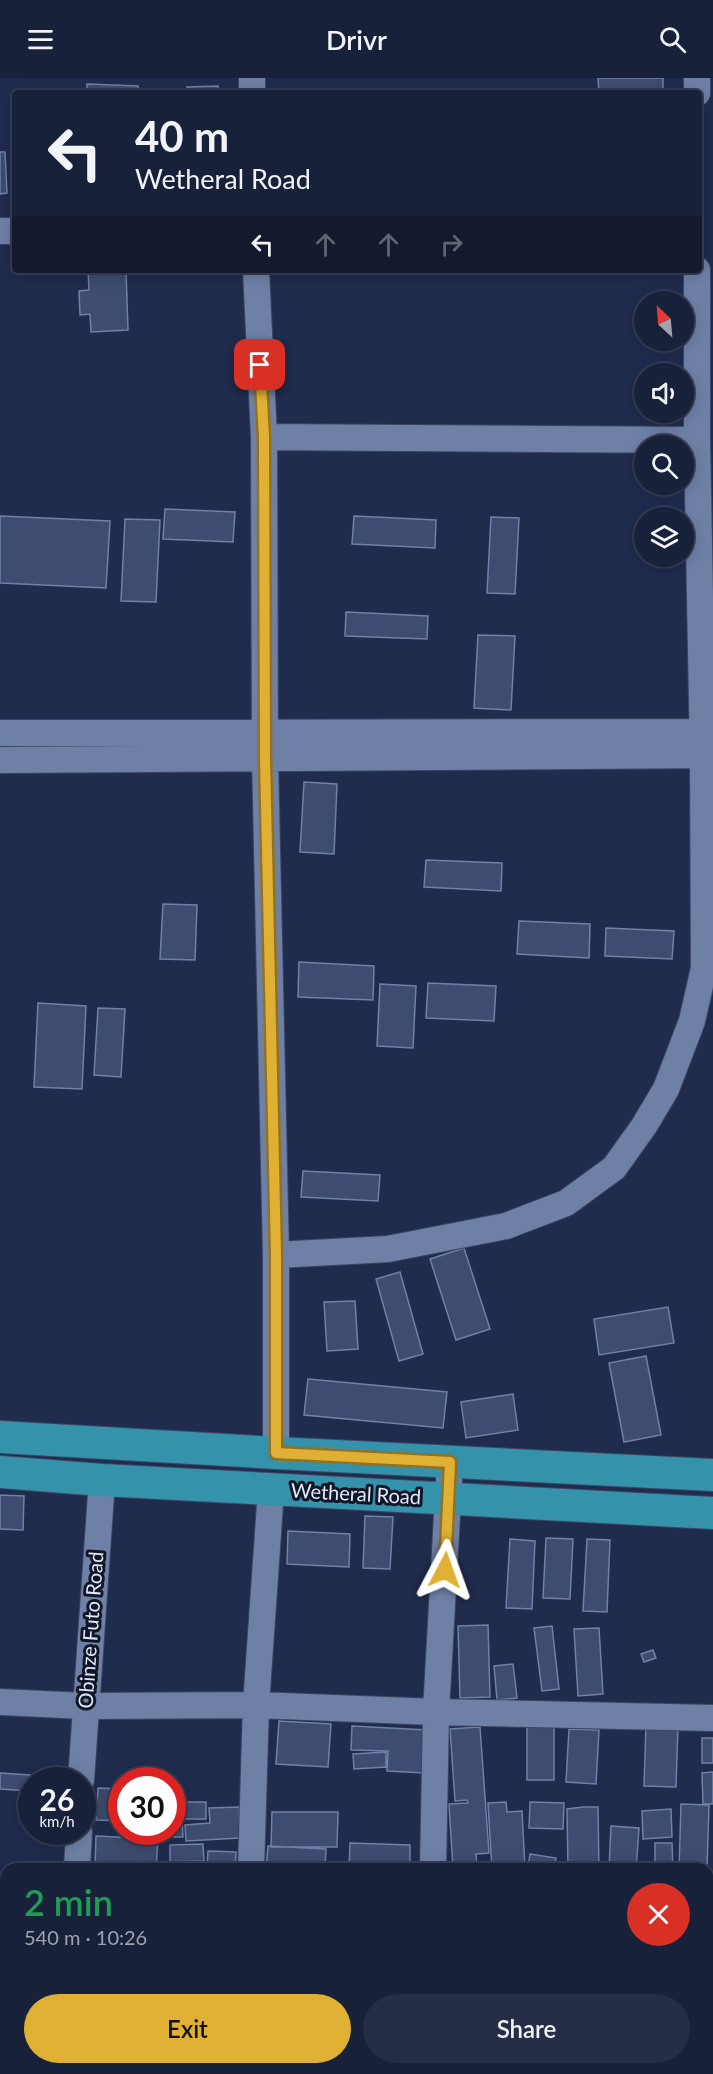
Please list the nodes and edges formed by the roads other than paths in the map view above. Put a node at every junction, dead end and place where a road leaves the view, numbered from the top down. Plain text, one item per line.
1 (256, 273) edge
2 (697, 273) edge
3 (264, 437) junction
4 (697, 440) junction
5 (264, 732) junction
6 (0, 733) edge
7 (708, 744) edge
8 (265, 758) junction
9 (0, 760) edge
10 (276, 1255) junction
11 (0, 1437) edge
12 (276, 1453) junction
13 (450, 1462) junction
14 (0, 1472) edge
15 (713, 1475) edge
16 (102, 1480) junction
17 (271, 1490) junction
18 (450, 1498) junction
19 (713, 1512) edge
20 (0, 1702) edge
21 (256, 1705) junction
22 (85, 1706) junction
23 (436, 1712) junction
24 (713, 1718) edge
25 (82, 1767) edge
26 (78, 1845) edge
27 (77, 1863) edge
28 (251, 1863) edge
29 (433, 1863) edge

1 - 3 street
2 - 4 street
3 - 4 street
3 - 5 street
4 - 7 street
5 - 6 street
5 - 7 street
5 - 8 street
7 - 8 street
7 - 10 street
8 - 9 street
8 - 10 street
10 - 12 street
11 - 12 main road, Wetheral Road
12 - 13 main road, Wetheral Road
13 - 15 main road, Wetheral Road
13 - 18 street
14 - 16 main road, Wetheral Road
16 - 17 main road, Wetheral Road
16 - 22 street, Obinze Futo Road
17 - 18 main road, Wetheral Road
17 - 21 street
18 - 19 main road, Wetheral Road
18 - 23 street
20 - 22 street
21 - 22 street
21 - 23 street
21 - 28 street
22 - 25 street, Obinze Futo Road
23 - 24 street
23 - 29 street
26 - 27 street

